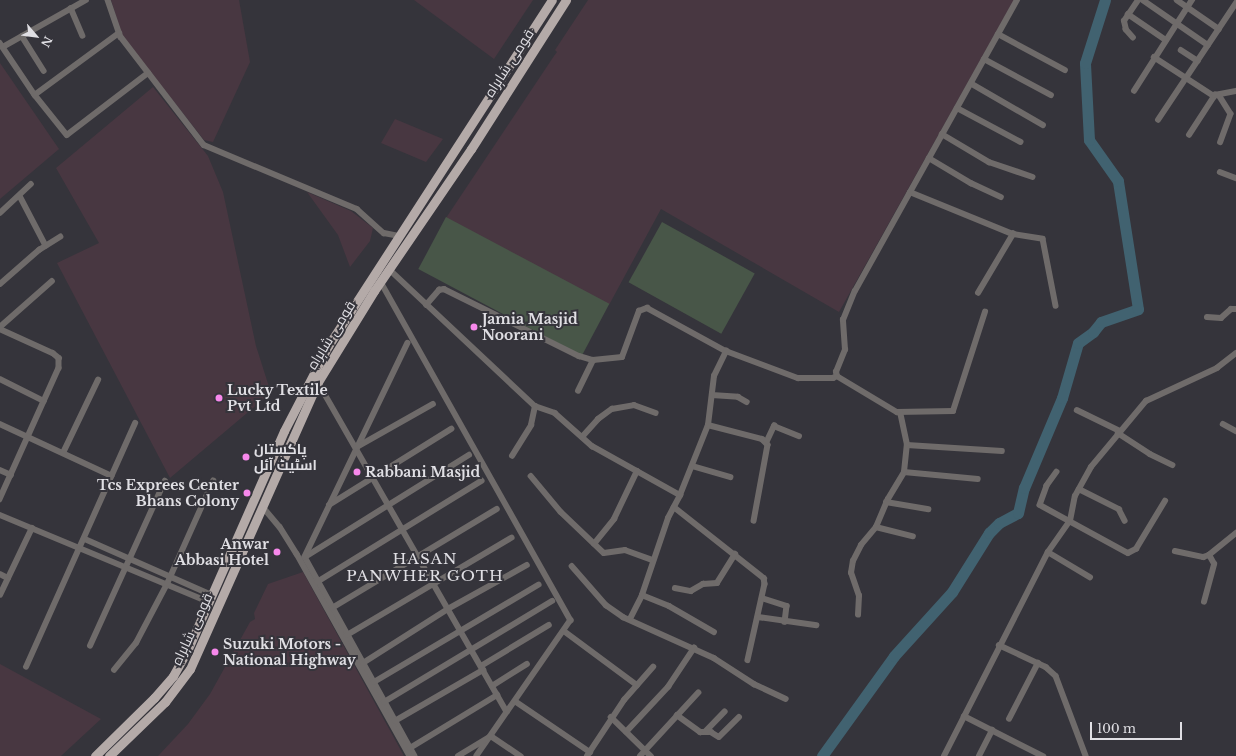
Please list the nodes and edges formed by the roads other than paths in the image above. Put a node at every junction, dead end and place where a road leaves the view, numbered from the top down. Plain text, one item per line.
1 (86, 0) edge
2 (108, 0) edge
3 (552, 0) edge
4 (566, 0) edge
5 (1017, 0) edge
6 (1138, 0) edge
7 (1142, 0) edge
8 (1177, 0) edge
9 (1192, 0) edge
10 (1233, 0) edge
11 (1236, 2) edge
12 (71, 8) junction
13 (1187, 8) junction
14 (1128, 14) junction
15 (1177, 24) junction
16 (1219, 28) junction
17 (119, 33) junction
18 (998, 34) junction
19 (22, 36) junction
20 (83, 36) dead end
21 (1133, 38) dead end
22 (1166, 40) junction
23 (2, 45) edge
24 (1208, 45) junction
25 (1180, 50) dead end
26 (1154, 57) junction
27 (984, 59) junction
28 (1198, 61) junction
29 (1065, 70) dead end
30 (44, 71) dead end
31 (148, 73) junction
32 (1186, 77) junction
33 (972, 84) junction
34 (1134, 90) dead end
35 (1236, 91) edge
36 (36, 94) dead end
37 (1051, 95) dead end
38 (1217, 96) junction
39 (957, 108) junction
40 (1158, 120) dead end
41 (1043, 125) dead end
42 (942, 134) junction
43 (1189, 135) dead end
44 (1021, 142) dead end
45 (1221, 142) dead end
46 (929, 158) junction
47 (1220, 172) dead end
48 (1033, 177) dead end
49 (1236, 178) edge
50 (31, 184) dead end
51 (910, 192) junction
52 (20, 196) junction
53 (1001, 197) dead end
54 (0, 213) edge
55 (1013, 234) junction
56 (400, 236) junction
57 (60, 237) dead end
58 (46, 246) junction
59 (389, 270) junction
60 (52, 281) dead end
61 (381, 282) junction
62 (0, 284) edge
63 (978, 293) dead end
64 (426, 305) junction
65 (1056, 306) dead end
66 (1236, 309) edge
67 (985, 312) dead end
68 (1207, 317) dead end
69 (0, 328) edge
70 (408, 343) dead end
71 (726, 351) junction
72 (1236, 353) edge
73 (592, 360) junction
74 (837, 376) junction
75 (0, 379) edge
76 (98, 380) dead end
77 (318, 382) junction
78 (578, 391) dead end
79 (712, 395) junction
80 (44, 401) junction
81 (747, 402) dead end
82 (433, 404) dead end
83 (535, 406) junction
84 (1077, 410) dead end
85 (656, 413) dead end
86 (900, 413) junction
87 (135, 423) dead end
88 (0, 424) edge
89 (1223, 424) dead end
90 (708, 426) junction
91 (451, 429) dead end
92 (1236, 431) edge
93 (1119, 432) junction
94 (799, 436) dead end
95 (28, 437) junction
96 (582, 438) junction
97 (766, 441) junction
98 (907, 445) junction
99 (357, 447) junction
100 (1002, 451) dead end
101 (63, 453) junction
102 (469, 455) dead end
103 (512, 456) dead end
104 (1173, 465) dead end
105 (692, 466) junction
106 (0, 470) edge
107 (637, 471) junction
108 (904, 472) junction
109 (1057, 472) dead end
110 (11, 475) junction
111 (112, 476) junction
112 (531, 476) dead end
113 (374, 477) junction
114 (730, 477) dead end
115 (978, 479) dead end
116 (166, 481) dead end
117 (213, 481) dead end
118 (481, 481) dead end
119 (1079, 489) junction
120 (680, 495) junction
121 (0, 499) edge
122 (1165, 501) dead end
123 (886, 502) junction
124 (389, 504) junction
125 (329, 505) junction
126 (263, 507) junction
127 (674, 507) junction
128 (497, 509) dead end
129 (928, 509) dead end
130 (0, 515) edge
131 (754, 521) dead end
132 (1070, 521) junction
133 (1125, 522) dead end
134 (876, 527) junction
135 (32, 528) junction
136 (404, 531) junction
137 (1236, 533) edge
138 (912, 536) dead end
139 (511, 538) dead end
140 (85, 539) junction
141 (594, 544) junction
142 (81, 548) junction
143 (1175, 551) dead end
144 (1048, 552) junction
145 (735, 554) junction
146 (1209, 555) junction
147 (419, 557) junction
148 (130, 558) junction
149 (305, 558) junction
150 (653, 560) junction
151 (527, 566) dead end
152 (572, 566) dead end
153 (126, 567) junction
154 (0, 574) edge
155 (169, 576) junction
156 (1090, 577) dead end
157 (8, 578) junction
158 (317, 582) junction
159 (167, 584) junction
160 (434, 584) junction
161 (538, 585) dead end
162 (675, 588) dead end
163 (0, 595) edge
164 (642, 595) junction
165 (210, 598) junction
166 (762, 598) junction
167 (552, 601) dead end
168 (1204, 602) dead end
169 (332, 608) junction
170 (448, 608) junction
171 (858, 614) dead end
172 (758, 617) junction
173 (630, 619) junction
174 (785, 622) junction
175 (549, 625) dead end
176 (816, 625) dead end
177 (461, 631) junction
178 (564, 631) junction
179 (714, 632) dead end
180 (347, 635) junction
181 (999, 645) junction
182 (90, 646) dead end
183 (694, 648) junction
184 (471, 649) junction
185 (748, 660) dead end
186 (363, 663) junction
187 (1038, 663) junction
188 (527, 664) dead end
189 (26, 667) dead end
190 (653, 667) dead end
191 (482, 668) junction
192 (114, 670) dead end
193 (374, 682) junction
194 (637, 685) junction
195 (492, 686) junction
196 (698, 692) dead end
197 (497, 695) junction
198 (786, 699) dead end
199 (515, 701) junction
200 (384, 702) junction
201 (507, 712) junction
202 (724, 712) dead end
203 (677, 715) junction
204 (964, 716) junction
205 (739, 717) dead end
206 (611, 718) junction
207 (1009, 719) dead end
208 (395, 721) junction
209 (992, 730) junction
210 (626, 732) junction
211 (705, 732) junction
212 (491, 736) junction
213 (410, 748) junction
214 (645, 750) junction
215 (588, 754) edge
216 (95, 756) edge
217 (109, 756) edge
218 (410, 756) edge
219 (415, 756) edge
220 (458, 756) edge
221 (477, 756) edge
222 (521, 756) edge
223 (640, 756) edge
224 (651, 756) edge
225 (944, 756) edge
226 (979, 756) edge
227 (1042, 756) edge
228 (1086, 756) edge

1 - 12 street
2 - 17 street
3 - 56 highway, قومی شاہراہ
4 - 59 highway, قومی شاہراہ
5 - 18 street
6 - 14 street
7 - 15 street
8 - 13 street
9 - 13 street
10 - 11 street
11 - 16 street
12 - 19 street
12 - 20 street
13 - 15 street
13 - 16 street
14 - 21 street
14 - 22 street
15 - 22 street
15 - 24 street
16 - 24 street
17 - 31 street
17 - 36 street
18 - 27 street
18 - 29 street
19 - 23 street
19 - 30 street
22 - 26 street
23 - 31 street
24 - 28 street
25 - 28 street
26 - 32 street
26 - 34 street
27 - 33 street
27 - 37 street
28 - 32 street
31 - 56 street
32 - 38 street
32 - 40 street
33 - 39 street
33 - 41 street
35 - 38 street
38 - 43 street
38 - 45 street
39 - 42 street
39 - 44 street
42 - 46 street
42 - 48 street
46 - 51 street
46 - 53 street
47 - 49 street
50 - 52 street
51 - 55 street
51 - 74 street
52 - 54 street
52 - 58 street
55 - 63 street
55 - 65 street
56 - 165 highway, قومی شاہراہ
57 - 58 street
58 - 62 street
59 - 61 highway, قومی شاہراہ
59 - 64 street
60 - 69 street
61 - 77 highway, قومی شاہراہ
61 - 178 street
64 - 73 street
64 - 83 street
66 - 68 street
67 - 86 street
69 - 80 street
70 - 99 street
71 - 73 street
71 - 74 street
71 - 79 street
72 - 93 street
73 - 78 street
74 - 86 street
75 - 80 street
76 - 101 street
77 - 99 street
77 - 126 highway, قومی شاہراہ
79 - 81 street
79 - 90 street
80 - 95 street
82 - 99 street
83 - 96 street
83 - 103 street
84 - 93 street
85 - 96 street
86 - 98 street
87 - 111 street
88 - 95 street
89 - 92 street
90 - 97 street
90 - 105 street
91 - 113 street
93 - 104 street
93 - 119 street
94 - 97 street
95 - 101 street
95 - 110 street
96 - 107 street
97 - 131 street
98 - 100 street
98 - 108 street
99 - 113 street
99 - 125 street
101 - 111 street
102 - 124 street
105 - 114 street
105 - 120 street
106 - 110 street
107 - 120 street
107 - 141 street
108 - 115 street
108 - 123 street
109 - 132 street
110 - 121 street
111 - 140 street
112 - 141 street
113 - 124 street
113 - 125 street
116 - 148 street
117 - 155 street
118 - 136 street
119 - 132 street
119 - 133 street
120 - 127 street
122 - 132 street
123 - 129 street
123 - 134 street
124 - 136 street
124 - 149 street
125 - 149 street
126 - 217 highway, قومی شاہراہ
126 - 218 street
127 - 145 street
127 - 150 street
128 - 147 street
130 - 135 street
132 - 144 street
134 - 138 street
134 - 171 street
135 - 142 street
135 - 157 street
136 - 147 street
136 - 158 street
137 - 146 street
139 - 160 street
140 - 142 street
140 - 148 street
141 - 150 street
142 - 153 street
142 - 189 street
143 - 146 street
144 - 156 street
144 - 181 street
145 - 162 street
145 - 166 street
146 - 168 street
147 - 160 street
147 - 169 street
148 - 153 street
148 - 155 street
149 - 158 street
150 - 164 street
151 - 170 street
152 - 173 street
153 - 159 street
153 - 182 street
154 - 157 street
155 - 159 street
155 - 165 street
157 - 163 street
158 - 169 street
159 - 165 street
159 - 192 street
160 - 170 street
160 - 180 street
161 - 177 street
164 - 173 street
164 - 179 street
165 - 216 highway, قومی شاہراہ
166 - 172 street
166 - 174 street
167 - 184 street
169 - 180 street
170 - 177 street
170 - 186 street
172 - 174 street
172 - 185 street
173 - 183 street
174 - 176 street
175 - 191 street
177 - 184 street
177 - 193 street
178 - 194 street
178 - 199 street
180 - 186 street
181 - 187 street
181 - 204 street
183 - 198 street
183 - 210 street
184 - 191 street
184 - 200 street
186 - 193 street
187 - 207 street
187 - 228 street
188 - 195 street
190 - 194 street
191 - 195 street
191 - 208 street
193 - 200 street
194 - 206 street
195 - 197 street
196 - 203 street
197 - 201 street
197 - 213 street
199 - 201 street
199 - 215 street
200 - 208 street
201 - 212 street
202 - 211 street
203 - 211 street
203 - 214 street
204 - 209 street
204 - 225 street
205 - 211 street
206 - 210 street
206 - 215 street
208 - 213 street
209 - 226 street
209 - 227 street
210 - 214 street
212 - 220 street
212 - 221 street
212 - 222 street
213 - 219 street
214 - 223 street
214 - 224 street

